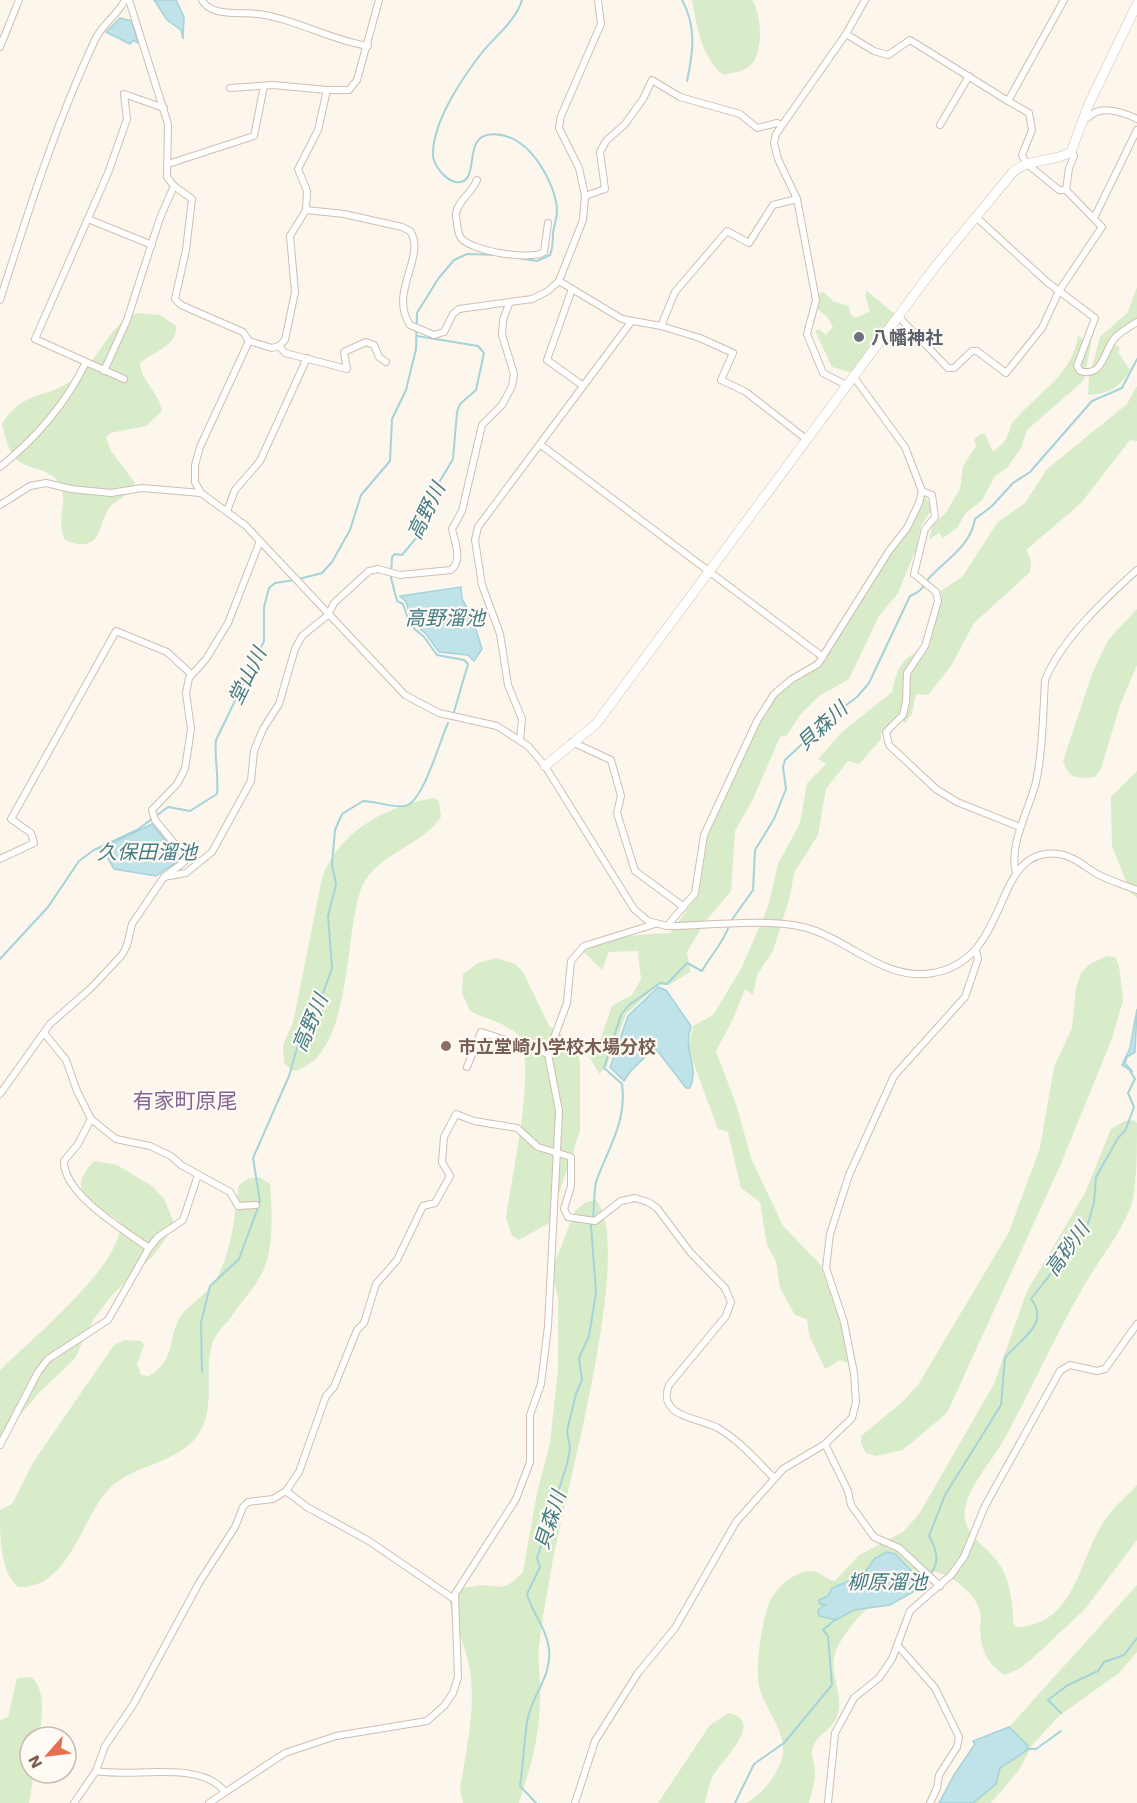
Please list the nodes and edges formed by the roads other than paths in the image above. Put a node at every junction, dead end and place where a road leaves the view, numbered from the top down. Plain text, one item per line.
1 (19, 0) edge
2 (127, 0) edge
3 (202, 0) edge
4 (379, 0) edge
5 (598, 0) edge
6 (865, 0) edge
7 (1064, 0) edge
8 (1137, 4) edge
9 (846, 34) junction
10 (368, 46) junction
11 (0, 47) edge
12 (969, 76) junction
13 (264, 86) junction
14 (230, 88) dead end
15 (327, 90) junction
16 (1008, 101) junction
17 (164, 108) junction
18 (1084, 117) junction
19 (1137, 119) edge
20 (782, 125) junction
21 (940, 125) dead end
22 (1137, 130) edge
23 (1071, 152) junction
24 (1026, 163) junction
25 (168, 164) junction
26 (477, 180) dead end
27 (174, 186) junction
28 (1066, 190) junction
29 (585, 196) junction
30 (797, 199) junction
31 (306, 210) junction
32 (976, 217) junction
33 (88, 219) junction
34 (1094, 219) junction
35 (548, 223) dead end
36 (152, 245) junction
37 (559, 281) junction
38 (572, 289) junction
39 (1059, 291) junction
40 (0, 300) edge
41 (509, 304) junction
42 (898, 316) junction
43 (631, 322) junction
44 (1137, 322) edge
45 (661, 326) junction
46 (249, 341) junction
47 (279, 346) junction
48 (307, 358) junction
49 (386, 362) dead end
50 (85, 364) junction
51 (104, 371) junction
52 (853, 376) junction
53 (124, 379) dead end
54 (846, 385) junction
55 (582, 386) junction
56 (806, 439) junction
57 (541, 445) junction
58 (0, 467) edge
59 (922, 491) junction
60 (201, 493) junction
61 (0, 504) edge
62 (227, 511) junction
63 (260, 541) junction
64 (709, 569) junction
65 (1137, 570) edge
66 (328, 615) junction
67 (823, 657) junction
68 (191, 674) junction
69 (520, 739) junction
70 (572, 742) junction
71 (545, 766) junction
72 (1020, 827) junction
73 (0, 860) edge
74 (1016, 872) junction
75 (164, 877) junction
76 (1137, 890) edge
77 (684, 907) junction
78 (655, 924) junction
79 (667, 926) junction
80 (976, 951) junction
81 (44, 1033) junction
82 (548, 1054) junction
83 (467, 1067) dead end
84 (0, 1094) edge
85 (91, 1119) junction
86 (555, 1152) junction
87 (198, 1175) junction
88 (256, 1205) dead end
89 (149, 1248) junction
90 (1137, 1324) edge
91 (825, 1444) junction
92 (0, 1445) edge
93 (774, 1478) junction
94 (286, 1491) junction
95 (939, 1586) junction
96 (454, 1599) junction
97 (899, 1647) junction
98 (96, 1771) junction
99 (224, 1791) junction
100 (74, 1803) edge
101 (209, 1803) edge
102 (575, 1803) edge
103 (828, 1803) edge
104 (930, 1803) edge

1 - 11 street
2 - 17 street
2 - 40 street
3 - 10 street
4 - 10 street
5 - 29 street
6 - 9 street
7 - 16 street
8 - 18 street
9 - 12 street
9 - 20 street
10 - 15 street
12 - 16 street
12 - 21 street
13 - 14 street
13 - 15 street
13 - 25 street
15 - 31 street
16 - 24 street
17 - 25 street
17 - 33 street
18 - 19 street
18 - 23 street
20 - 29 street
20 - 30 street
22 - 34 street
23 - 24 street
23 - 28 street
24 - 28 street
24 - 32 street
25 - 27 street
26 - 35 street
27 - 36 street
27 - 46 street
28 - 34 street
29 - 37 street
30 - 45 street
30 - 54 street
31 - 41 street
31 - 47 street
32 - 39 street
32 - 42 street
33 - 36 street
33 - 50 street
34 - 39 street
36 - 51 street
37 - 38 street
37 - 41 street
38 - 43 street
38 - 55 street
39 - 42 street
39 - 44 street
41 - 66 street
42 - 52 street
43 - 45 street
43 - 55 street
45 - 56 street
46 - 47 street
46 - 60 street
47 - 48 street
48 - 49 street
48 - 62 street
50 - 51 street
50 - 58 street
51 - 53 street
52 - 54 street
52 - 59 street
54 - 56 street
55 - 57 street
56 - 64 street
57 - 64 street
57 - 69 street
59 - 67 street
59 - 72 street
60 - 61 street
60 - 62 street
62 - 63 street
63 - 66 street
63 - 68 street
64 - 67 street
64 - 70 street
65 - 72 street
66 - 69 street
66 - 75 street
67 - 77 street
68 - 73 street
68 - 75 street
69 - 71 street
70 - 71 street
70 - 77 street
71 - 78 street
72 - 74 street
74 - 76 street
74 - 80 street
75 - 81 street
77 - 79 street
78 - 79 street
78 - 82 street
79 - 80 street
80 - 91 street
81 - 84 street
81 - 85 street
82 - 83 street
82 - 86 street
85 - 87 street
85 - 89 street
86 - 93 street
86 - 94 street
86 - 96 street
87 - 88 street
87 - 89 street
89 - 92 street
90 - 95 street
91 - 93 street
91 - 95 street
93 - 102 street
94 - 96 street
94 - 98 street
95 - 97 street
96 - 99 street
97 - 103 street
97 - 104 street
98 - 99 street
98 - 100 street
99 - 101 street

